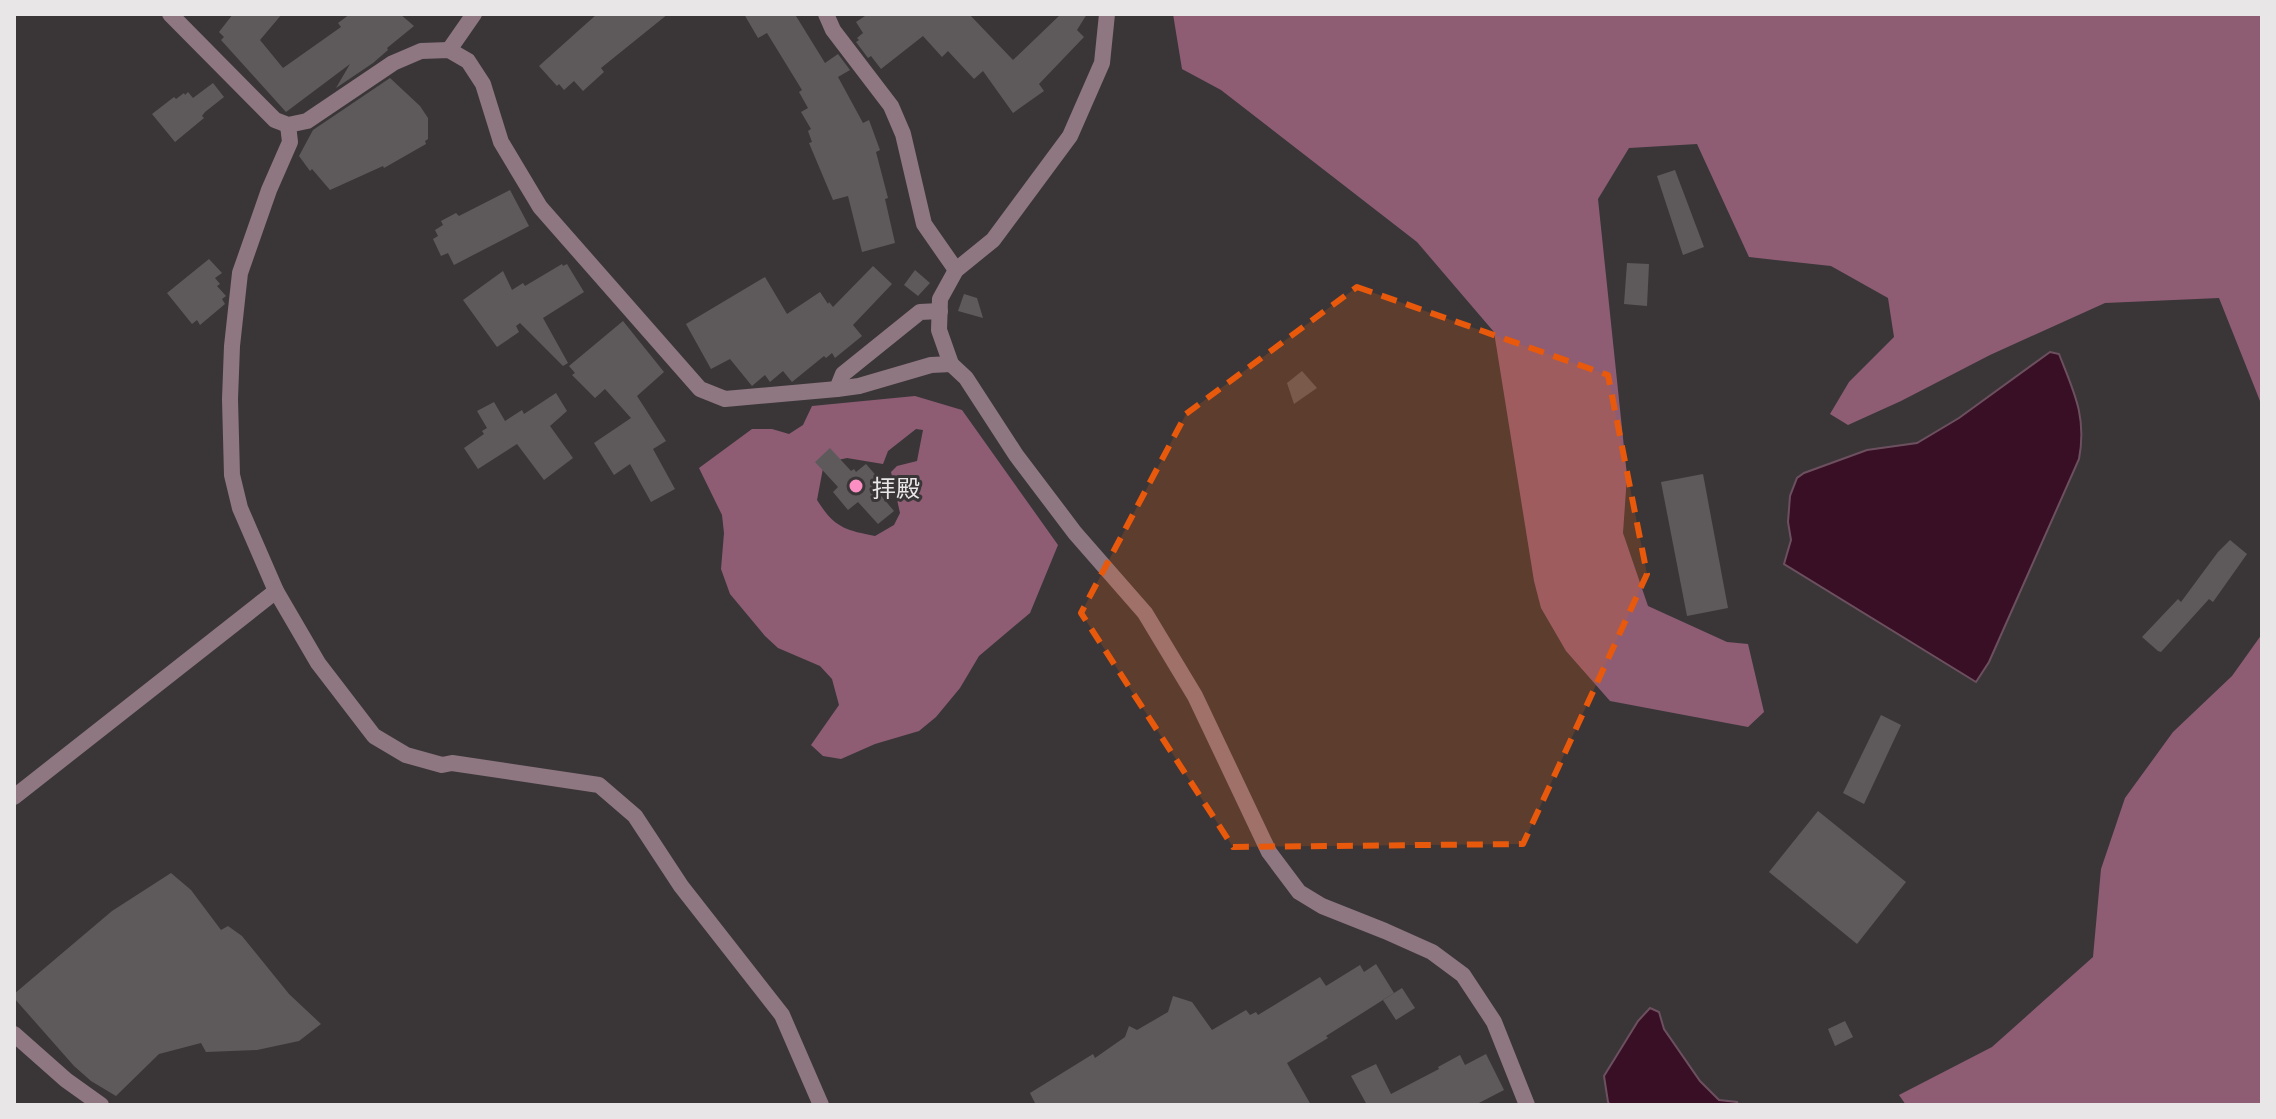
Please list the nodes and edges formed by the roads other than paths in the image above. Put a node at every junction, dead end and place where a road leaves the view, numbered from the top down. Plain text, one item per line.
1 (170, 14) edge
2 (474, 14) edge
3 (826, 14) edge
4 (1107, 14) edge
5 (449, 50) junction
6 (288, 125) junction
7 (956, 270) junction
8 (940, 311) junction
9 (951, 364) junction
10 (837, 389) junction
11 (276, 591) junction
12 (14, 797) edge
13 (14, 1034) edge
14 (101, 1105) edge
15 (821, 1105) edge
16 (1527, 1105) edge

1 - 6 street
2 - 5 street
3 - 7 street
4 - 7 street
5 - 6 street
5 - 10 street
6 - 11 street
7 - 8 street
8 - 9 street
8 - 10 street
9 - 10 street
9 - 16 street
11 - 12 street
11 - 15 street
13 - 14 street

